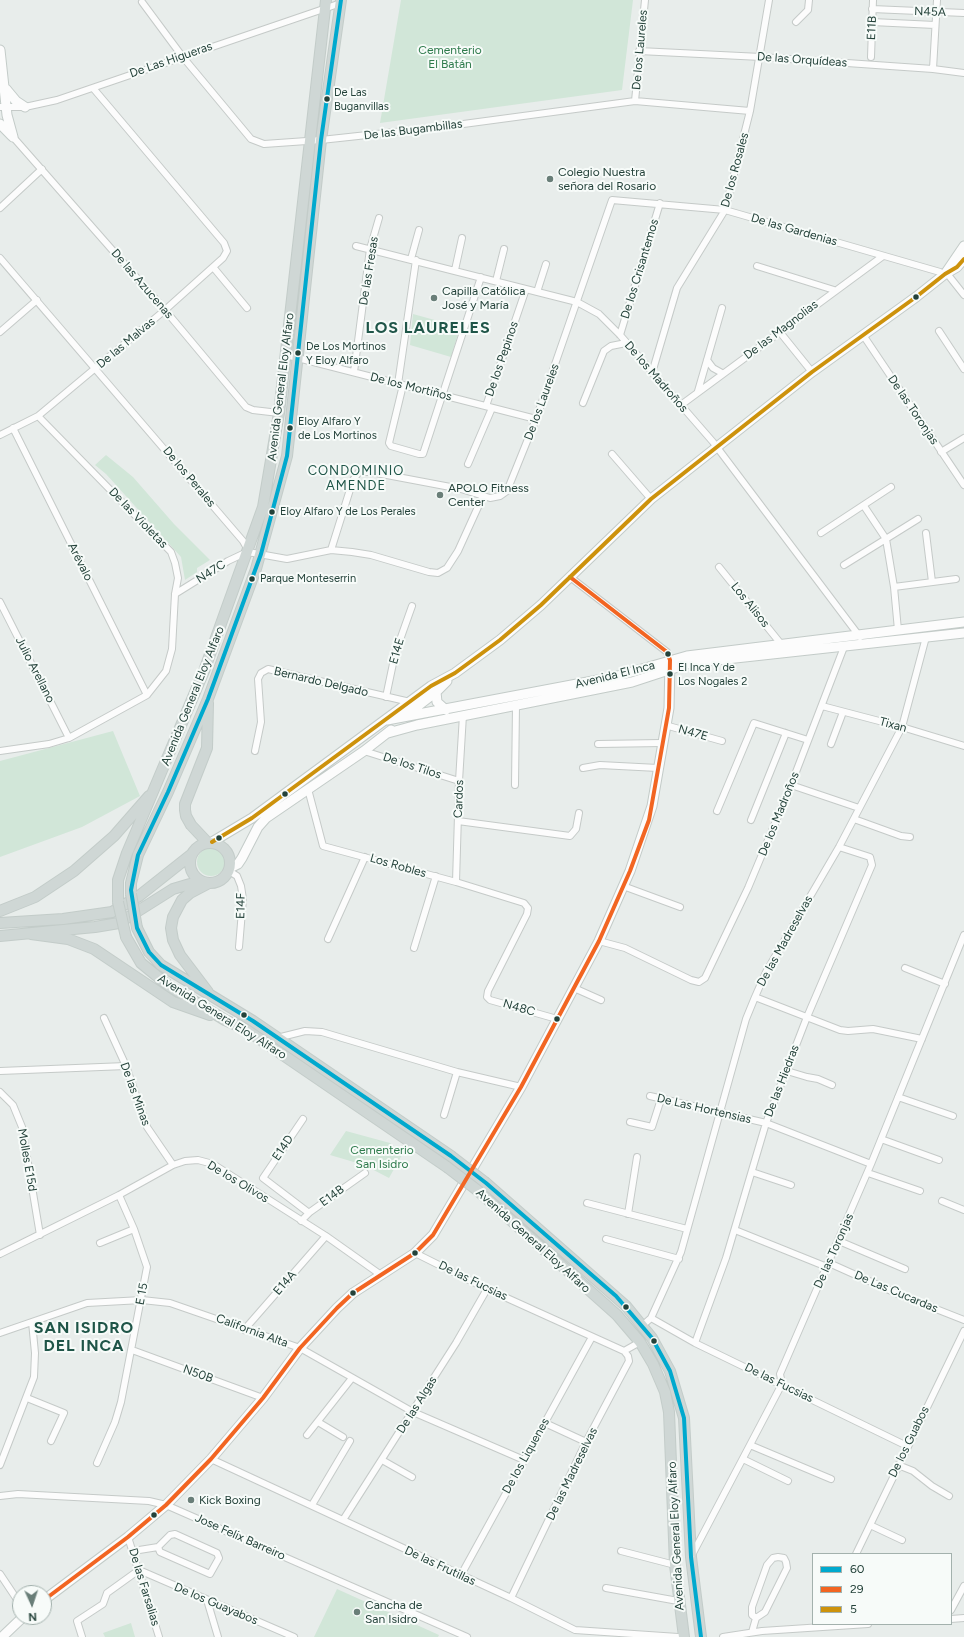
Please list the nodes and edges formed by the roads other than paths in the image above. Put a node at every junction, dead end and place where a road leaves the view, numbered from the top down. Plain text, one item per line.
1 (645, 0) edge
2 (769, 0) edge
3 (809, 0) edge
4 (873, 0) edge
5 (937, 0) edge
6 (142, 2) dead end
7 (341, 2) edge
8 (326, 4) edge
9 (872, 10) junction
10 (936, 12) junction
11 (964, 13) edge
12 (796, 22) dead end
13 (872, 22) junction
14 (935, 25) junction
15 (0, 50) edge
16 (639, 52) junction
17 (182, 56) junction
18 (761, 57) junction
19 (871, 57) dead end
20 (932, 69) junction
21 (964, 73) edge
22 (5, 88) junction
23 (93, 88) junction
24 (635, 101) junction
25 (25, 107) junction
26 (3, 108) edge
27 (750, 111) junction
28 (0, 124) edge
29 (13, 137) junction
30 (321, 140) junction
31 (310, 141) junction
32 (42, 169) junction
33 (612, 200) joint
34 (660, 203) junction
35 (0, 208) edge
36 (725, 210) junction
37 (379, 218) dead end
38 (419, 230) dead end
39 (462, 238) dead end
40 (356, 246) dead end
41 (964, 246) edge
42 (370, 249) junction
43 (504, 249) dead end
44 (882, 256) junction
45 (0, 258) edge
46 (964, 259) edge
47 (414, 260) junction
48 (546, 264) dead end
49 (757, 266) dead end
50 (213, 267) junction
51 (455, 270) junction
52 (945, 274) junction
53 (481, 277) junction
54 (496, 281) junction
55 (526, 289) junction
56 (834, 290) junction
57 (537, 292) junction
58 (964, 295) edge
59 (37, 300) junction
60 (577, 302) junction
61 (247, 308) dead end
62 (722, 308) dead end
63 (165, 310) junction
64 (938, 330) dead end
65 (779, 331) junction
66 (0, 332) edge
67 (620, 335) junction
68 (863, 335) junction
69 (626, 343) junction
70 (286, 355) junction
71 (299, 357) junction
72 (707, 360) junction
73 (96, 368) junction
74 (964, 369) edge
75 (354, 372) junction
76 (652, 372) junction
77 (812, 372) junction
78 (722, 373) junction
79 (400, 385) junction
80 (698, 391) junction
81 (442, 395) junction
82 (582, 403) dead end
83 (681, 405) junction
84 (489, 407) junction
85 (279, 413) junction
86 (38, 416) junction
87 (536, 419) junction
88 (13, 428) junction
89 (0, 435) edge
90 (964, 438) edge
91 (716, 446) junction
92 (941, 452) junction
93 (612, 454) dead end
94 (468, 464) dead end
95 (964, 485) edge
96 (891, 487) dead end
97 (482, 496) junction
98 (651, 499) junction
99 (864, 506) junction
100 (918, 519) dead end
101 (820, 532) dead end
102 (926, 534) dead end
103 (886, 539) junction
104 (331, 550) junction
105 (248, 552) junction
106 (261, 554) junction
107 (844, 565) dead end
108 (719, 567) dead end
109 (570, 577) junction
110 (956, 579) dead end
111 (932, 582) junction
112 (894, 587) junction
113 (175, 594) junction
114 (0, 602) edge
115 (412, 606) dead end
116 (964, 622) edge
117 (898, 630) junction
118 (964, 633) edge
119 (926, 637) junction
120 (860, 640) junction
121 (781, 644) junction
122 (844, 646) junction
123 (671, 665) junction
124 (455, 673) junction
125 (436, 692) junction
126 (147, 695) junction
127 (388, 697) junction
128 (208, 699) junction
129 (410, 702) junction
130 (516, 705) junction
131 (822, 706) junction
132 (446, 710) junction
133 (843, 712) junction
134 (400, 715) junction
135 (463, 715) junction
136 (665, 725) junction
137 (902, 727) junction
138 (786, 733) junction
139 (388, 734) junction
140 (69, 738) junction
141 (808, 740) junction
142 (722, 741) dead end
143 (662, 743) junction
144 (598, 744) dead end
145 (831, 744) dead end
146 (964, 746) edge
147 (0, 751) edge
148 (255, 751) dead end
149 (364, 751) junction
150 (583, 768) dead end
151 (658, 768) junction
152 (459, 781) junction
153 (515, 785) dead end
154 (791, 785) junction
155 (156, 789) junction
156 (308, 789) junction
157 (859, 808) junction
158 (717, 811) dead end
159 (579, 813) dead end
160 (854, 819) junction
161 (751, 820) dead end
162 (458, 821) junction
163 (910, 837) dead end
164 (210, 842) junction
165 (839, 847) junction
166 (192, 854) junction
167 (365, 857) junction
168 (230, 870) junction
169 (436, 876) junction
170 (205, 882) junction
171 (456, 882) junction
172 (623, 886) junction
173 (680, 907) dead end
174 (0, 911) edge
175 (0, 923) edge
176 (31, 934) junction
177 (964, 935) edge
178 (0, 936) edge
179 (328, 939) dead end
180 (599, 941) junction
181 (240, 947) dead end
182 (414, 948) dead end
183 (905, 968) dead end
184 (945, 984) junction
185 (574, 988) junction
186 (488, 991) joint
187 (211, 996) junction
188 (755, 997) junction
189 (601, 1000) dead end
190 (807, 1017) junction
191 (104, 1018) dead end
192 (557, 1019) junction
193 (225, 1020) junction
194 (277, 1038) junction
195 (922, 1039) junction
196 (126, 1066) junction
197 (787, 1071) junction
198 (0, 1072) edge
199 (457, 1072) junction
200 (832, 1085) dead end
201 (521, 1087) junction
202 (0, 1092) edge
203 (650, 1096) dead end
204 (898, 1097) junction
205 (661, 1099) junction
206 (720, 1112) junction
207 (444, 1116) dead end
208 (953, 1116) dead end
209 (303, 1119) dead end
210 (630, 1122) dead end
211 (766, 1123) junction
212 (881, 1139) junction
213 (637, 1157) dead end
214 (939, 1160) dead end
215 (871, 1164) junction
216 (173, 1165) junction
217 (752, 1172) junction
218 (365, 1173) dead end
219 (868, 1173) junction
220 (791, 1185) dead end
221 (920, 1191) dead end
222 (119, 1195) junction
223 (942, 1201) dead end
224 (587, 1203) dead end
225 (964, 1210) edge
226 (309, 1213) junction
227 (628, 1214) junction
228 (301, 1221) junction
229 (134, 1229) junction
230 (687, 1230) junction
231 (735, 1230) junction
232 (40, 1235) junction
233 (326, 1236) junction
234 (606, 1239) dead end
235 (839, 1240) junction
236 (100, 1243) dead end
237 (415, 1252) junction
238 (0, 1254) edge
239 (679, 1259) junction
240 (828, 1265) junction
241 (905, 1269) dead end
242 (380, 1274) junction
243 (488, 1289) junction
244 (142, 1300) junction
245 (651, 1318) junction
246 (964, 1320) edge
247 (32, 1322) junction
248 (642, 1326) junction
249 (244, 1330) junction
250 (964, 1331) edge
251 (0, 1333) edge
252 (592, 1337) junction
253 (640, 1342) junction
254 (695, 1343) junction
255 (300, 1348) junction
256 (132, 1350) junction
257 (624, 1351) junction
258 (352, 1378) junction
259 (782, 1384) junction
260 (27, 1398) junction
261 (263, 1398) junction
262 (413, 1412) junction
263 (318, 1422) junction
264 (545, 1423) junction
265 (307, 1435) dead end
266 (343, 1437) dead end
267 (51, 1441) dead end
268 (350, 1441) dead end
269 (586, 1442) junction
270 (750, 1446) junction
271 (907, 1446) junction
272 (211, 1459) junction
273 (743, 1459) junction
274 (382, 1460) junction
275 (524, 1460) junction
276 (97, 1463) dead end
277 (0, 1465) edge
278 (898, 1465) junction
279 (412, 1477) dead end
280 (831, 1479) dead end
281 (788, 1481) dead end
282 (0, 1496) edge
283 (949, 1496) dead end
284 (166, 1505) junction
285 (312, 1505) junction
286 (343, 1520) junction
287 (870, 1525) junction
288 (128, 1538) junction
289 (902, 1540) dead end
290 (158, 1547) junction
291 (133, 1551) junction
292 (621, 1551) dead end
293 (856, 1553) edge
294 (691, 1557) junction
295 (675, 1565) junction
296 (139, 1570) junction
297 (0, 1574) edge
298 (461, 1575) junction
299 (964, 1586) edge
300 (606, 1588) dead end
301 (12, 1592) edge
302 (52, 1594) edge
303 (510, 1598) junction
304 (207, 1600) junction
305 (679, 1607) junction
306 (952, 1608) edge
307 (697, 1610) junction
308 (756, 1618) junction
309 (964, 1618) edge
310 (952, 1619) edge
311 (15, 1625) edge
312 (823, 1625) edge
313 (752, 1632) junction
314 (2, 1637) edge
315 (82, 1637) edge
316 (160, 1637) edge
317 (218, 1637) edge
318 (294, 1637) edge
319 (466, 1637) edge
320 (678, 1637) edge
321 (684, 1637) edge
322 (701, 1637) edge
323 (723, 1637) edge

1 - 16 street, De los Laureles
2 - 18 street, De los Rosales
3 - 12 street
4 - 9 street, E11B
5 - 10 street
6 - 17 street, De las Bugambillas
7 - 8 street, De Las Higueras
7 - 30 main road, Avenida General Eloy Alfaro
8 - 17 street, De Las Higueras
8 - 31 main road, Avenida General Eloy Alfaro
9 - 10 street, N45A
9 - 13 street, E11B
10 - 11 street, N45A
10 - 14 street
13 - 14 street
13 - 19 street, E11B
14 - 20 street
15 - 22 street
16 - 18 street, De las Orquídeas
16 - 24 street, De los Laureles
17 - 23 street, De Las Higueras
17 - 31 street, De las Bugambillas
18 - 20 street, De las Orquídeas
18 - 27 street, De los Rosales
20 - 21 street, De las Orquídeas
22 - 25 street
22 - 26 street
23 - 25 street, De Las Higueras
23 - 50 street, De las Malvas
24 - 27 street, De las Bugambillas
24 - 30 street, De las Bugambillas
25 - 26 street, De Las Higueras
26 - 29 street
27 - 36 street, De los Rosales
28 - 29 street, De las Azucenas
29 - 32 street, De las Azucenas
30 - 31 street, De las Bugambillas
30 - 71 main road, Avenida General Eloy Alfaro
31 - 70 main road, Avenida General Eloy Alfaro
32 - 35 street
32 - 63 street, De las Azucenas
33 - 34 street, De las Gardenias
33 - 60 street, De los Laureles
34 - 36 street, De las Gardenias
34 - 67 street, De los Crisantemos
36 - 44 street, De las Gardenias
36 - 76 street, De los Rosales
37 - 42 street, De las Fresas
38 - 47 street
39 - 51 street
40 - 42 street, De los Madroños
41 - 52 street
42 - 47 street, De los Madroños
42 - 75 street, De las Fresas
43 - 54 street
44 - 52 street, De las Gardenias
44 - 56 street, De las Magnolias
45 - 59 street, De los Perales
46 - 52 street
47 - 51 street, De los Madroños
47 - 79 street
48 - 57 street
49 - 56 street
50 - 61 street
50 - 63 street, De las Malvas
51 - 53 street, De los Madroños
52 - 58 street
52 - 68 street
53 - 54 street, De los Madroños
53 - 81 street
54 - 55 street, De los Madroños
55 - 57 street, De los Madroños
55 - 84 street, De los Pepinos
56 - 65 street, De las Magnolias
57 - 60 street, De los Madroños
59 - 66 street
59 - 73 street, De los Perales
60 - 67 street, De los Madroños
60 - 87 street, De los Laureles
62 - 72 street
63 - 73 street, De las Malvas
63 - 85 street, De las Azucenas
64 - 74 street
65 - 77 street
65 - 78 street, De las Magnolias
67 - 69 street, De los Madroños
68 - 77 street
68 - 92 street, De las Toronjas
69 - 76 street, De los Madroños
69 - 82 street
70 - 71 street, De los Mortiños
70 - 85 main road, Avenida General Eloy Alfaro
71 - 75 street, De los Mortiños
71 - 106 main road, Avenida General Eloy Alfaro
72 - 78 street
72 - 80 street
73 - 86 street, De las Malvas
73 - 105 street, De los Perales
75 - 79 street, De los Mortiños
76 - 83 street, De los Madroños
77 - 91 street
78 - 80 street, De las Magnolias
79 - 81 street, De los Mortiños
79 - 81 street
80 - 83 street, De las Magnolias
81 - 84 street, De los Mortiños
83 - 91 street, De los Madroños
84 - 87 street, De los Mortiños
84 - 94 street, De los Pepinos
85 - 105 main road, Avenida General Eloy Alfaro
86 - 88 street, De las Malvas
86 - 113 street, De las Violetas
87 - 97 street, De los Laureles
88 - 89 street, De las Malvas
88 - 126 street, Arévalo
90 - 92 street
91 - 98 street
91 - 120 street, De los Madroños
92 - 95 street, De las Toronjas
93 - 98 street
96 - 99 street
97 - 104 street
97 - 104 street
98 - 109 street
99 - 101 street
99 - 103 street
100 - 103 street
102 - 111 street
103 - 107 street
103 - 112 street
104 - 106 street
105 - 106 street
105 - 113 street, N47C
105 - 155 main road, Avenida General Eloy Alfaro
106 - 128 main road, Avenida General Eloy Alfaro
108 - 121 street, Los Alisos
109 - 123 street
109 - 124 street
110 - 111 street
111 - 112 street
112 - 117 street
113 - 126 street, De las Violetas
114 - 140 street, Julio Arellano
115 - 127 street, E14E
116 - 117 street, Avenida El Inca
117 - 120 street, Avenida El Inca
118 - 119 street, Avenida El Inca
119 - 120 street, Avenida El Inca
119 - 137 street, De las Madreselvas
120 - 121 street, Avenida El Inca
120 - 122 street, Avenida El Inca
121 - 123 street, Avenida El Inca
122 - 123 street, Avenida El Inca
122 - 131 street, De los Madroños
123 - 130 street, Avenida El Inca
123 - 132 street, Avenida El Inca
123 - 136 street
124 - 125 street
124 - 129 street
125 - 132 street
125 - 134 street
126 - 140 street, De las Violetas
127 - 129 street, Bernardo Delgado
127 - 134 street
127 - 148 street, Bernardo Delgado
128 - 164 main road
128 - 187 main road, Avenida General Eloy Alfaro, bridge
129 - 134 street
130 - 135 street, Avenida El Inca
130 - 153 street
131 - 133 street, Tixan
131 - 141 street, De los Madroños
132 - 134 street, Avenida El Inca
133 - 137 street, Tixan
133 - 145 street
134 - 139 street
134 - 164 street, Avenida El Inca
135 - 139 street, Avenida El Inca
135 - 152 street, Cardos
136 - 142 street, N47E
136 - 143 street
137 - 146 street, Tixan
137 - 157 street, De las Madreselvas
138 - 141 street
138 - 158 street
138 - 161 street
139 - 149 street
140 - 147 street, De las Violetas
141 - 154 street, De los Madroños
143 - 144 street
143 - 151 street
149 - 152 street, De los Tilos
149 - 156 street
150 - 151 street
151 - 172 street
152 - 162 street, Cardos
154 - 157 street
154 - 180 street, De los Madroños
155 - 174 main road
155 - 193 main road, Avenida General Eloy Alfaro, bridge
156 - 167 street, Los Robles
156 - 168 street
157 - 160 street, De las Madreselvas
159 - 162 street
160 - 163 street
160 - 165 street, De las Madreselvas
162 - 171 street, Cardos
164 - 166 main road
164 - 168 main road
165 - 188 street, De las Madreselvas
165 - 190 street, De las Hiedras
166 - 170 main road
166 - 175 main road
167 - 169 street, Los Robles
167 - 179 street
168 - 170 main road
168 - 181 street, E14F
169 - 171 street, Los Robles
169 - 182 street
170 - 176 main road
170 - 187 main road
171 - 186 street, Los Robles
172 - 173 street
172 - 180 street
176 - 178 main road
176 - 193 main road
177 - 184 street, De las Toronjas
180 - 185 street
183 - 184 street
184 - 195 street, De las Toronjas
185 - 189 street
185 - 192 street
186 - 192 street, N48C
187 - 194 main road, Avenida General Eloy Alfaro
188 - 190 street
188 - 206 street, De las Madreselvas
190 - 195 street
190 - 197 street, De las Hiedras
191 - 196 street, De las Minas
192 - 201 street
193 - 253 main road, Avenida General Eloy Alfaro, bridge
194 - 199 street
194 - 248 main road, Avenida General Eloy Alfaro, bridge
195 - 204 street, De las Toronjas
196 - 198 street
196 - 216 street, De las Minas
197 - 200 street
197 - 211 street, De las Hiedras
199 - 201 street
199 - 207 street
201 - 237 street
202 - 232 street, Molles E15d
203 - 205 street, De Las Hortensias
204 - 208 street
204 - 212 street, De las Toronjas
205 - 206 street, De Las Hortensias
205 - 210 street
206 - 211 street, De Las Hortensias
206 - 230 street, De las Madreselvas
209 - 226 street, E14D
211 - 215 street, De Las Hortensias
211 - 217 street, De las Hiedras
212 - 214 street
212 - 215 street, De las Toronjas
213 - 227 street
215 - 219 street, De las Toronjas
216 - 222 street, De los Olivos
216 - 228 street, De los Olivos
217 - 220 street
217 - 231 street, De las Hiedras
218 - 226 street, E14B
219 - 221 street
219 - 235 street, De las Toronjas
222 - 229 street, E 15
222 - 232 street, De los Olivos
223 - 225 street
224 - 227 street
226 - 228 street, E14B
227 - 230 street
228 - 233 street, De los Olivos
229 - 236 street
229 - 244 street, E 15
230 - 239 street, De las Madreselvas
231 - 240 street, De Las Cucardas
231 - 254 street, De las Hiedras
232 - 238 street, De los Olivos
233 - 242 street, De los Olivos
233 - 249 street, E14A
234 - 239 street
235 - 240 street, De las Toronjas
235 - 241 street
237 - 242 street
237 - 243 street, De las Fucsias
239 - 245 street, De las Madreselvas
240 - 246 street, De Las Cucardas
240 - 259 street, De las Toronjas
242 - 255 street
243 - 252 street, De las Fucsias
243 - 262 street, De las Algas
244 - 247 street, California Alta
244 - 249 street, California Alta
244 - 256 street, E 15
245 - 248 street
245 - 254 street, De las Fucsias
247 - 251 street, California Alta
247 - 260 street
248 - 294 main road, Avenida General Eloy Alfaro
249 - 255 street, California Alta
250 - 271 street, De los Guabos
252 - 257 street, De las Fucsias
252 - 264 street, De los Liquenes
253 - 257 street
253 - 295 main road, Avenida General Eloy Alfaro
254 - 259 street, De las Fucsias
255 - 258 street, California Alta
255 - 261 street
256 - 261 street, N50B
256 - 276 street, E 15
257 - 269 street, De las Madreselvas
258 - 262 street, California Alta
258 - 263 street
259 - 270 street, De las Toronjas
259 - 271 street, De las Fucsias
260 - 267 street
260 - 277 street
261 - 272 street
262 - 274 street, De las Algas
262 - 275 street, California Alta
263 - 265 street
263 - 266 street
264 - 269 street
264 - 275 street, De los Liquenes
268 - 285 street
269 - 303 street, De las Madreselvas
270 - 273 street, De las Toronjas
270 - 280 street
271 - 278 street, De los Guabos
272 - 284 street
272 - 285 street, De las Frutillas
273 - 281 street
273 - 294 street, De las Toronjas
274 - 279 street
274 - 286 street, De las Algas
275 - 298 street, De los Liquenes
278 - 283 street
278 - 287 street, De los Guabos
282 - 284 street, Jose Felix Barreiro
284 - 288 street
284 - 319 street, Jose Felix Barreiro
285 - 286 street, De las Frutillas
286 - 298 street, De las Frutillas
287 - 289 street
287 - 293 street, De los Guabos
288 - 291 street, De las Farsalias
288 - 302 street
290 - 290 street
290 - 291 street
291 - 296 street, De las Farsalias
292 - 295 street
294 - 307 main road, Avenida General Eloy Alfaro
295 - 305 main road, Avenida General Eloy Alfaro
296 - 304 street, De los Guayabos
296 - 315 street
296 - 316 street, De las Farsalias
297 - 301 street
298 - 303 street, De las Frutillas
299 - 306 street
300 - 305 street
303 - 320 street, De las Frutillas
304 - 317 street
304 - 318 street, De los Guayabos
305 - 307 main road
305 - 321 main road, Avenida General Eloy Alfaro
307 - 322 main road, Avenida General Eloy Alfaro
308 - 308 street
308 - 313 street
309 - 310 street
311 - 314 street
312 - 313 street
313 - 323 street

